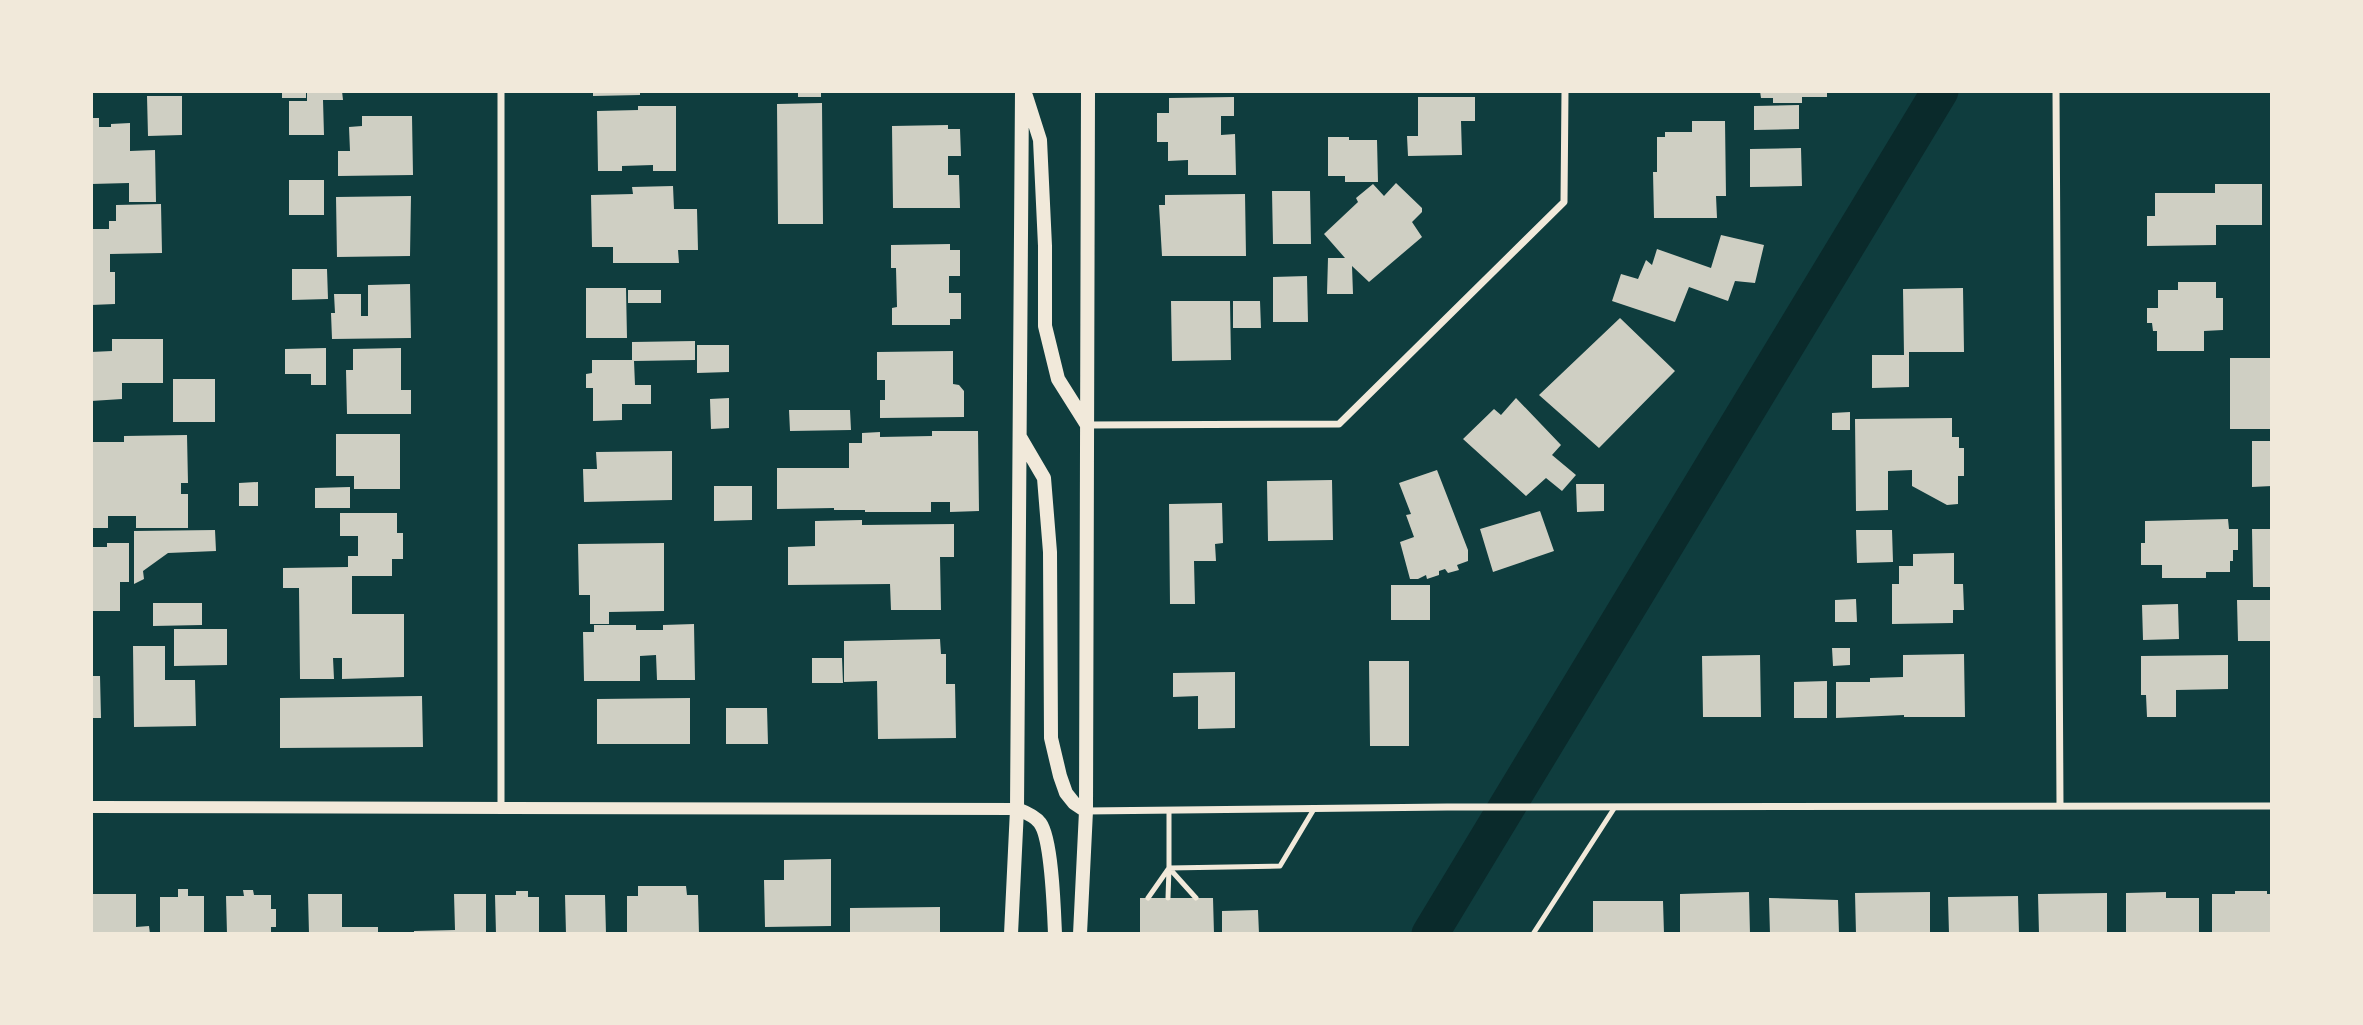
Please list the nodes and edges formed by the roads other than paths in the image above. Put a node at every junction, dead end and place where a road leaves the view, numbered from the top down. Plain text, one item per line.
1 (501, 91) edge
2 (1023, 91) edge
3 (1088, 91) edge
4 (1565, 91) edge
5 (2056, 91) edge
6 (1087, 425) junction
7 (1019, 436) junction
8 (2060, 806) junction
9 (2272, 806) edge
10 (91, 807) edge
11 (501, 807) junction
12 (1615, 807) junction
13 (1017, 809) junction
14 (1314, 809) junction
15 (1169, 810) junction
16 (1086, 811) junction
17 (1169, 868) junction
18 (1148, 898) dead end
19 (1168, 898) dead end
20 (1196, 898) dead end
21 (1011, 934) edge
22 (1055, 934) edge
23 (1080, 934) edge
24 (1532, 934) edge

1 - 11 street
2 - 6 main road
2 - 7 main road
3 - 6 main road
4 - 6 street
5 - 8 street
6 - 16 main road
7 - 13 main road
7 - 16 main road
8 - 9 street
8 - 12 street
10 - 11 street
11 - 13 street
12 - 14 street
12 - 24 lane
13 - 21 main road
13 - 22 main road
14 - 15 street
14 - 17 lane
15 - 16 street
15 - 17 lane
16 - 23 main road
17 - 18 lane
17 - 19 lane
17 - 20 lane

